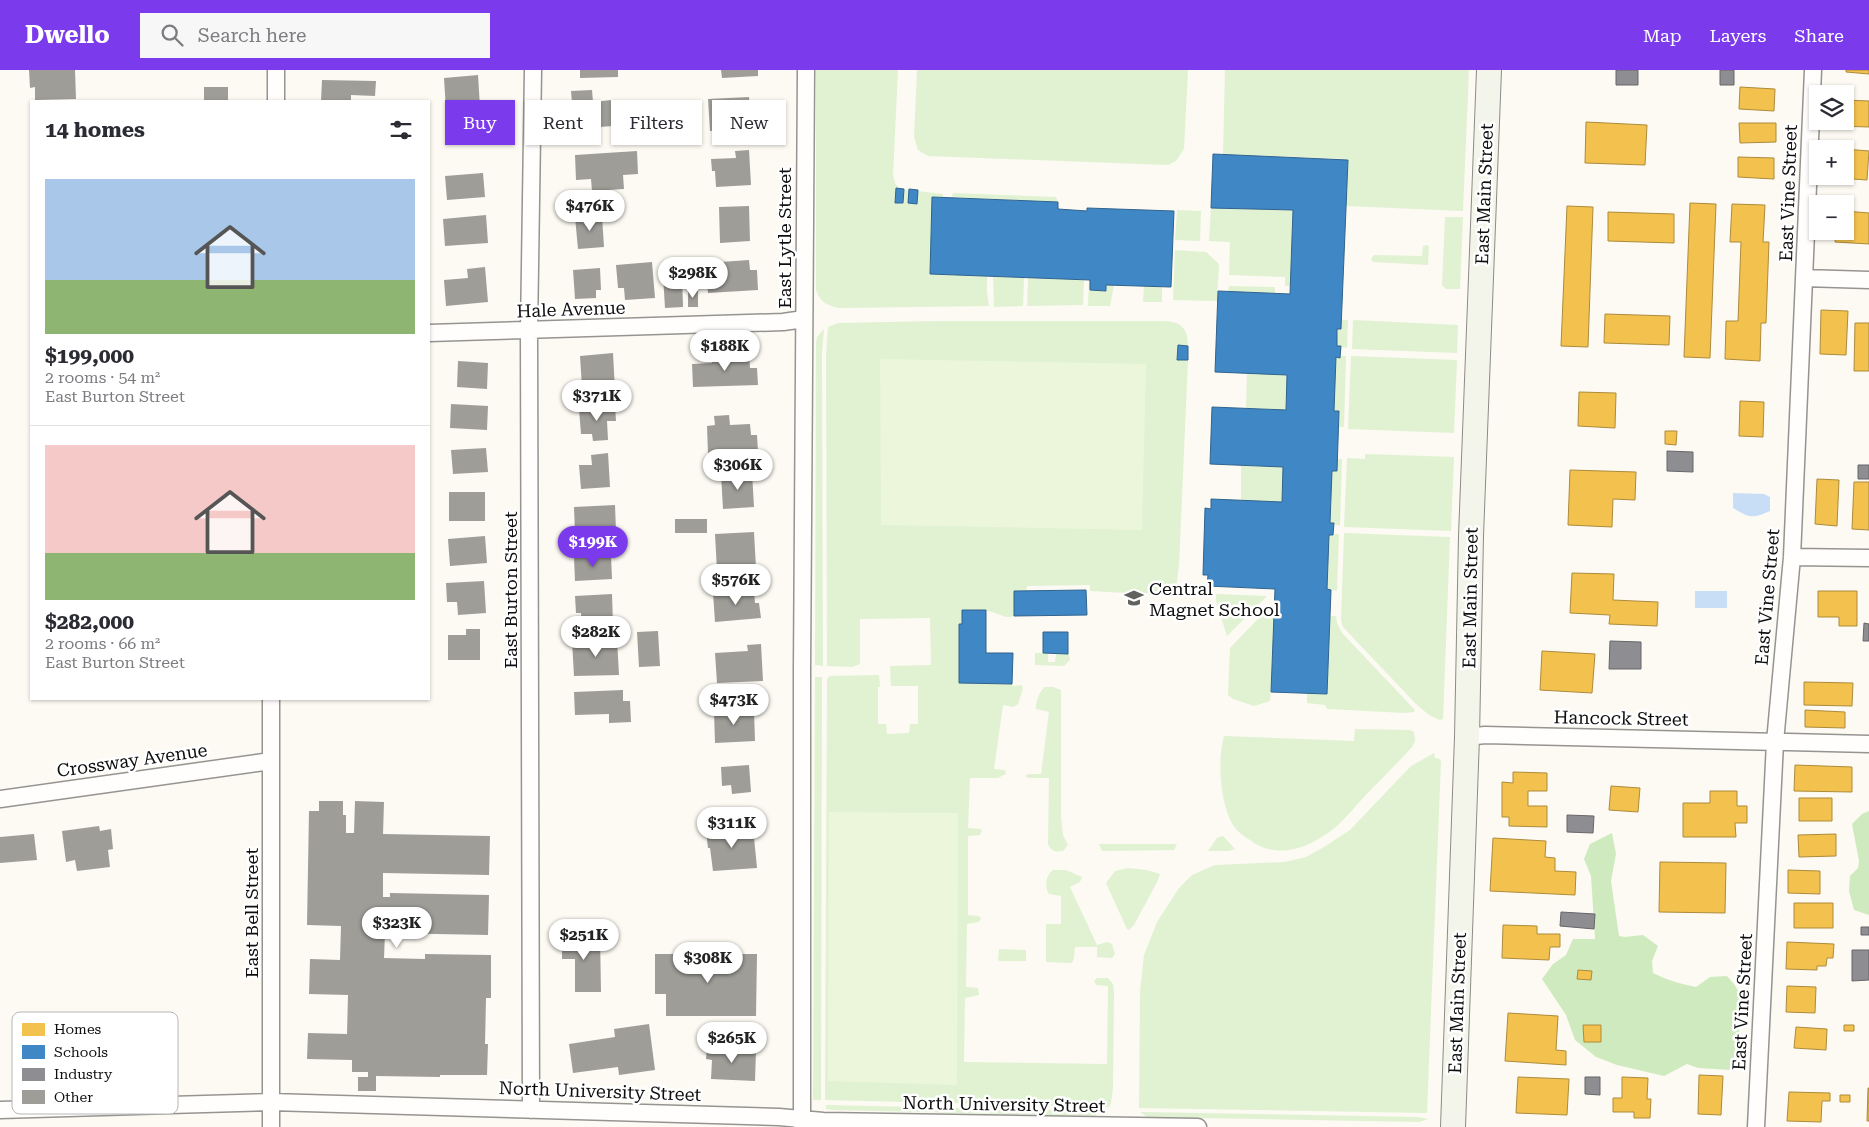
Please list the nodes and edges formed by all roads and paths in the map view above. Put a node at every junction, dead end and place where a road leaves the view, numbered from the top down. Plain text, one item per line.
1 (276, 70) edge
2 (533, 70) edge
3 (806, 70) edge
4 (1489, 70) edge
5 (1813, 70) edge
6 (276, 100) edge
7 (1804, 278) junction
8 (1869, 280) edge
9 (804, 319) junction
10 (529, 331) junction
11 (430, 333) edge
12 (1792, 557) junction
13 (1869, 558) edge
14 (271, 700) edge
15 (1467, 737) junction
16 (1775, 742) junction
17 (1869, 744) edge
18 (271, 760) junction
19 (0, 799) edge
20 (272, 1102) junction
21 (178, 1105) edge
22 (531, 1110) junction
23 (802, 1123) edge
24 (1127, 1126) edge
25 (271, 1127) edge
26 (1198, 1127) edge
27 (1453, 1127) edge
28 (1756, 1127) edge

1 - 6 street
2 - 10 street, East Burton Street
3 - 9 street, East Lytle Street
4 - 15 street, East Main Street
5 - 7 street, East Vine Street
7 - 8 street
7 - 12 street, East Vine Street
9 - 10 street, Hale Avenue
9 - 23 street, East Lytle Street
10 - 11 street, Hale Avenue
10 - 22 street, East Burton Street
12 - 13 street
12 - 16 street, East Vine Street
14 - 18 street, East Bell Street
15 - 16 street, Hancock Street
15 - 27 street, East Main Street
16 - 17 street, Hancock Street
16 - 28 street, East Vine Street
18 - 19 street, Crossway Avenue
18 - 20 street, East Bell Street
20 - 21 street, North University Street
20 - 22 street, North University Street
20 - 25 street, East Bell Street
22 - 23 street, North University Street
23 - 24 street, North University Street
24 - 26 street, North University Street

